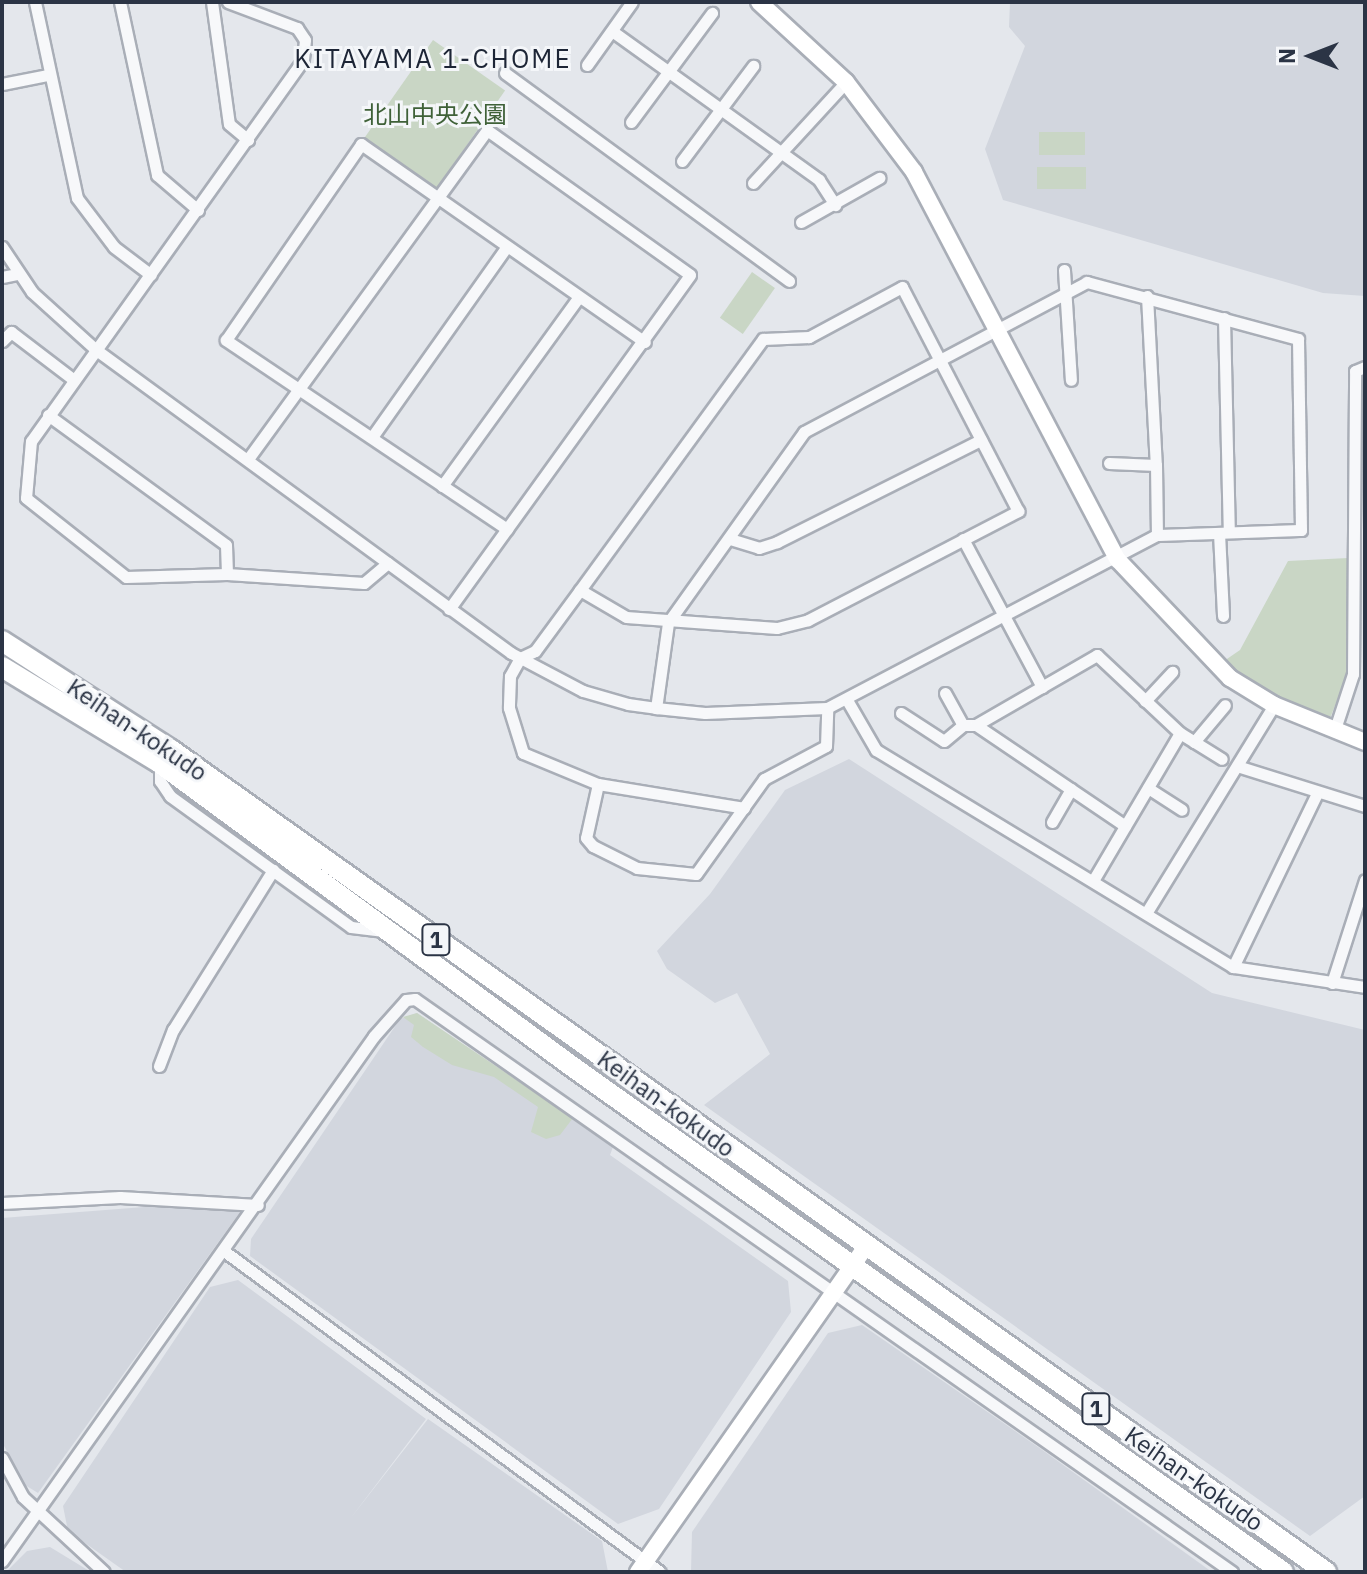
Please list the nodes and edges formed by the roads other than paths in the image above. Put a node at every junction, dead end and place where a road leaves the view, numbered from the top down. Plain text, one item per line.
1 (35, 2) edge
2 (120, 2) edge
3 (212, 2) edge
4 (228, 2) edge
5 (632, 2) edge
6 (759, 2) edge
7 (712, 13) dead end
8 (612, 31) junction
9 (587, 65) dead end
10 (753, 66) dead end
11 (505, 73) dead end
12 (665, 73) junction
13 (48, 75) junction
14 (846, 82) junction
15 (2, 84) edge
16 (721, 110) junction
17 (631, 122) dead end
18 (248, 140) junction
19 (779, 152) junction
20 (682, 161) dead end
21 (879, 178) dead end
22 (753, 183) dead end
23 (435, 199) junction
24 (835, 205) junction
25 (198, 210) junction
26 (801, 222) dead end
27 (2, 247) edge
28 (506, 248) junction
29 (1064, 270) dead end
30 (18, 274) junction
31 (151, 275) junction
32 (2, 277) edge
33 (789, 281) dead end
34 (1070, 295) junction
35 (1147, 296) junction
36 (578, 298) junction
37 (1224, 318) junction
38 (999, 332) junction
39 (2, 341) edge
40 (645, 342) junction
41 (95, 349) junction
42 (940, 361) junction
43 (1365, 367) edge
44 (74, 380) junction
45 (1071, 380) dead end
46 (299, 388) junction
47 (48, 415) junction
48 (372, 437) junction
49 (981, 440) junction
50 (248, 459) junction
51 (1109, 463) dead end
52 (1156, 465) junction
53 (442, 486) junction
54 (507, 529) junction
55 (1224, 533) junction
56 (1157, 535) junction
57 (730, 539) junction
58 (963, 539) junction
59 (1118, 560) junction
60 (388, 563) junction
61 (227, 574) junction
62 (580, 590) junction
63 (449, 609) junction
64 (1360, 612) edge
65 (1223, 616) dead end
66 (1005, 619) junction
67 (668, 623) junction
68 (2, 641) edge
69 (520, 658) junction
70 (2, 667) edge
71 (1172, 672) dead end
72 (1359, 675) edge
73 (1042, 687) junction
74 (945, 693) dead end
75 (847, 700) junction
76 (1145, 701) junction
77 (1225, 705) dead end
78 (1274, 705) junction
79 (656, 708) junction
80 (827, 708) junction
81 (901, 713) dead end
82 (969, 725) junction
83 (1335, 729) junction
84 (1180, 733) junction
85 (1194, 742) junction
86 (1365, 742) edge
87 (1222, 759) dead end
88 (160, 763) junction
89 (1237, 766) junction
90 (598, 784) junction
91 (1148, 788) junction
92 (1071, 789) junction
93 (1316, 795) junction
94 (1365, 806) edge
95 (744, 808) junction
96 (1182, 810) dead end
97 (1052, 822) dead end
98 (1125, 826) junction
99 (273, 870) junction
100 (1094, 879) junction
101 (1365, 880) edge
102 (1148, 910) junction
103 (388, 931) junction
104 (1233, 967) junction
105 (1332, 983) junction
106 (1365, 987) edge
107 (159, 1066) dead end
108 (2, 1203) edge
109 (258, 1205) junction
110 (224, 1251) junction
111 (860, 1255) junction
112 (835, 1291) junction
113 (2, 1458) edge
114 (40, 1515) junction
115 (2, 1561) edge
116 (1261, 1565) edge
117 (642, 1567) edge
118 (104, 1572) edge
119 (660, 1572) edge
120 (1232, 1572) edge
121 (1283, 1572) edge
122 (1326, 1572) edge

1 - 13 street
2 - 25 street
3 - 18 street
4 - 18 street
5 - 8 street
6 - 14 street
7 - 12 street
8 - 9 street
8 - 12 street
10 - 16 street
11 - 33 street
12 - 16 street
12 - 17 street
13 - 15 street
13 - 31 street
14 - 19 street
14 - 38 street
16 - 19 street
16 - 20 street
18 - 25 street
19 - 22 street
19 - 24 street
21 - 24 street
23 - 28 street
23 - 40 street
23 - 46 street
23 - 46 street
24 - 26 street
25 - 31 street
27 - 30 street
28 - 36 street
28 - 48 street
29 - 34 street
30 - 32 street
30 - 41 street
31 - 41 street
34 - 35 street
34 - 38 street
34 - 45 street
35 - 37 street
35 - 52 street
36 - 40 street
36 - 53 street
37 - 55 street
37 - 55 street
38 - 42 street
38 - 59 street
39 - 44 street
40 - 54 street
41 - 44 street
41 - 50 street
42 - 49 street
42 - 57 street
42 - 62 street
43 - 64 street
44 - 47 street
46 - 48 street
46 - 50 street
47 - 61 street
47 - 61 street
48 - 53 street
49 - 57 street
49 - 58 street
50 - 60 street
51 - 52 street
52 - 56 street
53 - 54 street
54 - 63 street
55 - 56 street
55 - 65 street
56 - 59 street
57 - 67 street
58 - 66 street
58 - 67 street
59 - 66 street
59 - 78 street
60 - 61 street
60 - 63 street
62 - 67 street
62 - 69 street
63 - 69 street
64 - 72 street
66 - 73 street
66 - 75 street
67 - 79 street
68 - 111 highway, Keihan-kokudo / 1
69 - 79 street
69 - 90 street
70 - 88 highway, Keihan-kokudo / 1
71 - 76 street
72 - 83 street
73 - 76 street
73 - 82 street
74 - 82 street
75 - 80 street
75 - 100 street
76 - 84 street
77 - 85 street
78 - 83 street
78 - 89 street
79 - 80 street
80 - 95 street
81 - 82 street
82 - 92 street
83 - 86 street
84 - 85 street
84 - 91 street
85 - 87 street
88 - 99 street
88 - 103 highway, Keihan-kokudo / 1
89 - 93 street
89 - 102 street
90 - 95 street
90 - 95 street
91 - 96 street
91 - 98 street
92 - 97 street
92 - 98 street
93 - 94 street
93 - 104 street
98 - 100 street
99 - 103 street
99 - 107 street
100 - 102 street
101 - 105 street
102 - 104 street
103 - 111 highway, Keihan-kokudo / 1
104 - 105 street
105 - 106 street
108 - 109 street
109 - 110 street
109 - 112 street
110 - 114 street
110 - 117 street
111 - 112 street
111 - 116 highway, Keihan-kokudo / 1
111 - 122 highway, Keihan-kokudo / 1
112 - 117 street
112 - 120 street
113 - 114 street
114 - 115 street
114 - 118 street
116 - 121 highway, Keihan-kokudo / 1
117 - 119 street

